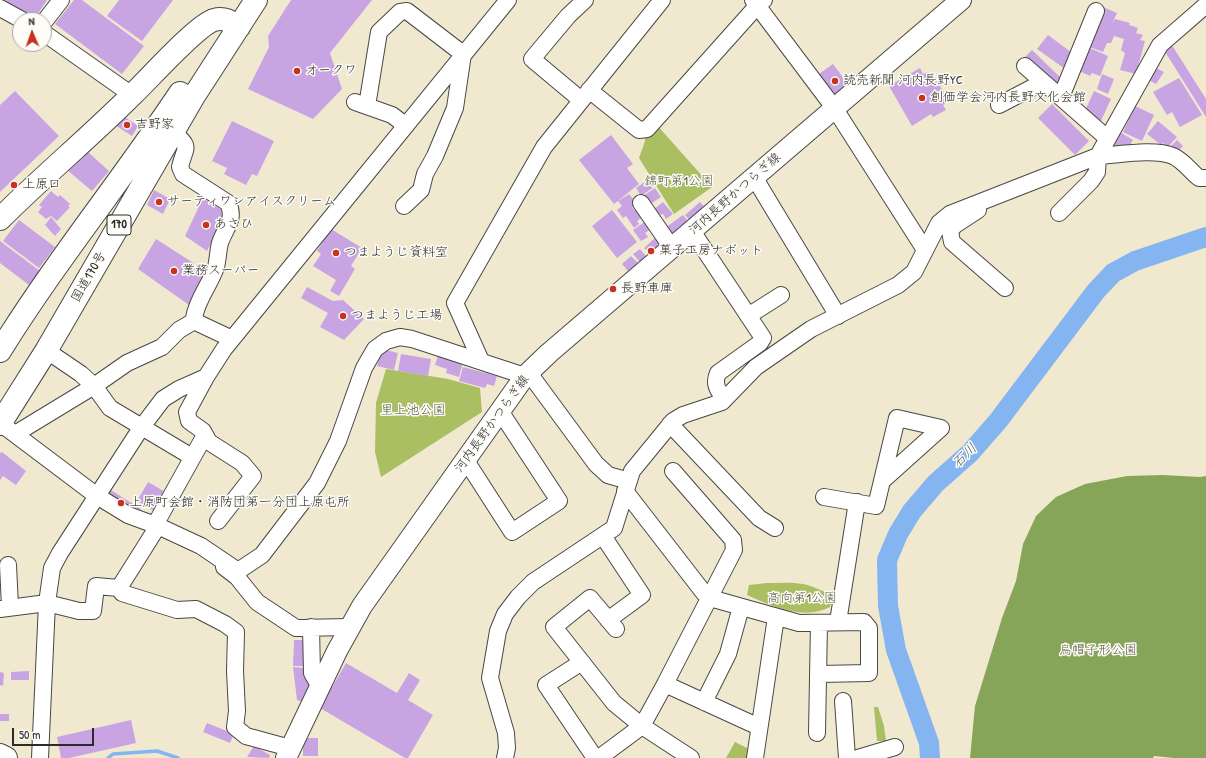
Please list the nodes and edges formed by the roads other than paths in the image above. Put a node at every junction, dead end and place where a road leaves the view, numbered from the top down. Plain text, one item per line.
1 (61, 0) edge
2 (240, 0) edge
3 (256, 0) edge
4 (508, 0) edge
5 (585, 0) edge
6 (662, 0) edge
7 (961, 0) edge
8 (758, 2) edge
9 (1206, 5) edge
10 (0, 8) edge
11 (1096, 11) dead end
12 (52, 12) edge
13 (12, 15) edge
14 (233, 23) junction
15 (52, 39) edge
16 (462, 54) junction
17 (1025, 66) dead end
18 (1043, 82) junction
19 (132, 95) junction
20 (585, 95) junction
21 (1061, 97) junction
22 (999, 105) dead end
23 (835, 109) junction
24 (405, 125) junction
25 (173, 132) junction
26 (1107, 138) junction
27 (1098, 156) junction
28 (754, 177) junction
29 (1206, 178) edge
30 (992, 196) junction
31 (641, 203) dead end
32 (404, 206) dead end
33 (1059, 212) dead end
34 (0, 219) edge
35 (692, 231) junction
36 (672, 248) junction
37 (925, 250) junction
38 (1005, 288) dead end
39 (781, 295) dead end
40 (748, 316) junction
41 (838, 316) junction
42 (196, 320) junction
43 (232, 339) junction
44 (0, 351) edge
45 (53, 355) dead end
46 (481, 361) junction
47 (527, 374) junction
48 (206, 378) junction
49 (94, 386) junction
50 (724, 399) junction
51 (500, 411) junction
52 (670, 424) junction
53 (5, 427) edge
54 (141, 428) junction
55 (205, 435) junction
56 (192, 457) junction
57 (465, 459) junction
58 (673, 471) dead end
59 (882, 481) dead end
60 (627, 486) junction
61 (97, 496) junction
62 (824, 496) dead end
63 (857, 502) junction
64 (218, 521) dead end
65 (156, 525) junction
66 (775, 528) dead end
67 (603, 536) junction
68 (201, 546) junction
69 (8, 565) dead end
70 (119, 588) junction
71 (710, 598) junction
72 (47, 604) junction
73 (741, 607) junction
74 (5, 608) edge
75 (776, 617) junction
76 (838, 622) junction
77 (819, 623) junction
78 (311, 627) junction
79 (350, 627) junction
80 (582, 662) junction
81 (819, 674) junction
82 (665, 684) junction
83 (320, 687) junction
84 (844, 701) dead end
85 (704, 702) junction
86 (642, 726) junction
87 (759, 727) junction
88 (816, 733) dead end
89 (895, 747) dead end
90 (288, 753) edge
91 (0, 755) edge
92 (610, 755) edge
93 (6, 758) edge
94 (40, 758) edge
95 (505, 758) edge
96 (595, 758) edge
97 (691, 758) edge
98 (755, 758) edge
99 (847, 758) edge
100 (858, 758) edge

1 - 12 street
2 - 14 highway, 国道170号 / 170
3 - 14 highway, 国道170号 / 170
4 - 16 street
5 - 20 street
6 - 20 street
7 - 23 main road, 河内長野かつらぎ線
8 - 20 street
8 - 23 street
9 - 26 street
10 - 13 street
11 - 21 street
14 - 19 highway
14 - 25 highway, 国道170号 / 170
14 - 44 highway, 国道170号 / 170
15 - 19 street
16 - 24 street
16 - 24 street
16 - 32 street
17 - 18 street
18 - 21 street
18 - 22 street
19 - 34 highway
20 - 46 street
21 - 26 street
23 - 28 main road, 河内長野かつらぎ線
23 - 37 street
24 - 43 street
25 - 42 street
25 - 53 highway, 国道170号 / 170
26 - 27 street
27 - 29 street
27 - 30 street
27 - 33 street
28 - 35 main road, 河内長野かつらぎ線
28 - 41 street
30 - 37 street
30 - 38 street
31 - 36 street
35 - 36 main road, 河内長野かつらぎ線
35 - 40 street
36 - 47 main road, 河内長野かつらぎ線
37 - 41 street
39 - 40 street
40 - 50 street
41 - 50 street
42 - 43 street
42 - 49 street
43 - 48 street
45 - 49 street
46 - 47 street
46 - 68 street
47 - 51 main road, 河内長野かつらぎ線
47 - 60 street
48 - 54 street
48 - 55 street
49 - 53 street
49 - 54 street
50 - 52 street
51 - 57 main road, 河内長野かつらぎ線
51 - 57 street
52 - 60 street
52 - 66 street
53 - 61 street
54 - 56 street
54 - 61 street
55 - 56 street
55 - 64 street
56 - 65 street
57 - 79 main road, 河内長野かつらぎ線
58 - 71 street
59 - 63 street
60 - 67 street
60 - 71 street
61 - 65 street
61 - 72 street
62 - 63 street
63 - 76 street
65 - 68 street
65 - 70 street
67 - 80 street
67 - 95 street
68 - 78 street
69 - 74 street
70 - 72 street
70 - 90 street
71 - 73 street
71 - 82 street
72 - 74 street
72 - 94 street
73 - 75 street
73 - 85 street
75 - 77 street
75 - 87 street
76 - 77 street
76 - 81 street
77 - 81 street
78 - 79 street
78 - 83 street
79 - 83 main road, 河内長野かつらぎ線
80 - 86 street
80 - 96 street
81 - 88 street
82 - 85 street
82 - 86 street
83 - 90 main road, 河内長野かつらぎ線
84 - 99 street
85 - 87 street
86 - 92 street
86 - 97 street
87 - 98 street
89 - 100 street
91 - 93 highway

